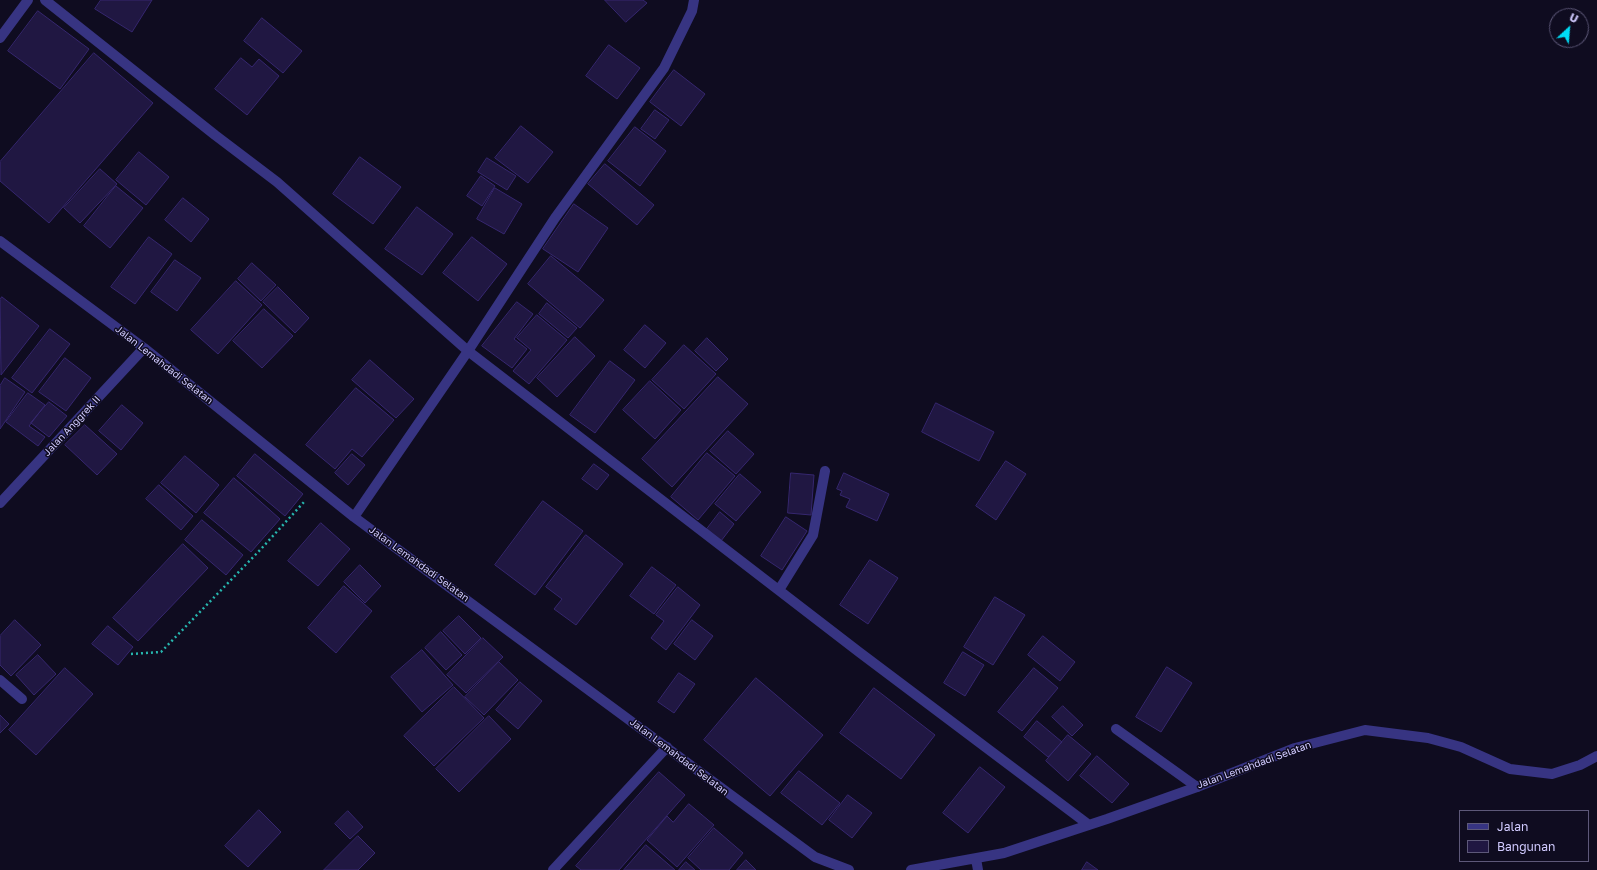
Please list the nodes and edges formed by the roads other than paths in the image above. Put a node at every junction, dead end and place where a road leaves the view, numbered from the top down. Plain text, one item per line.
1 (28, 0) edge
2 (45, 0) edge
3 (694, 0) edge
4 (0, 38) edge
5 (0, 241) edge
6 (144, 348) junction
7 (468, 351) junction
8 (825, 471) dead end
9 (0, 503) edge
10 (354, 517) junction
11 (779, 590) junction
12 (0, 680) edge
13 (22, 699) dead end
14 (1116, 729) dead end
15 (667, 748) junction
16 (1597, 756) edge
17 (1196, 787) junction
18 (1089, 825) junction
19 (976, 859) junction
20 (553, 870) edge
21 (849, 870) edge
22 (911, 870) edge
23 (978, 870) edge

1 - 4 street
2 - 7 street
3 - 7 street
5 - 6 street, Jalan Lemahdadi Selatan
6 - 9 street, Jalan Anggrek II
6 - 10 street, Jalan Lemahdadi Selatan
7 - 10 street
7 - 11 street
8 - 11 street
10 - 15 street, Jalan Lemahdadi Selatan
11 - 18 street
12 - 13 street
14 - 17 street
15 - 20 street
15 - 21 street, Jalan Lemahdadi Selatan
16 - 17 street, Jalan Lemahdadi Selatan
17 - 18 street, Jalan Lemahdadi Selatan
18 - 19 street, Jalan Lemahdadi Selatan
19 - 22 street, Jalan Lemahdadi Selatan
19 - 23 street

